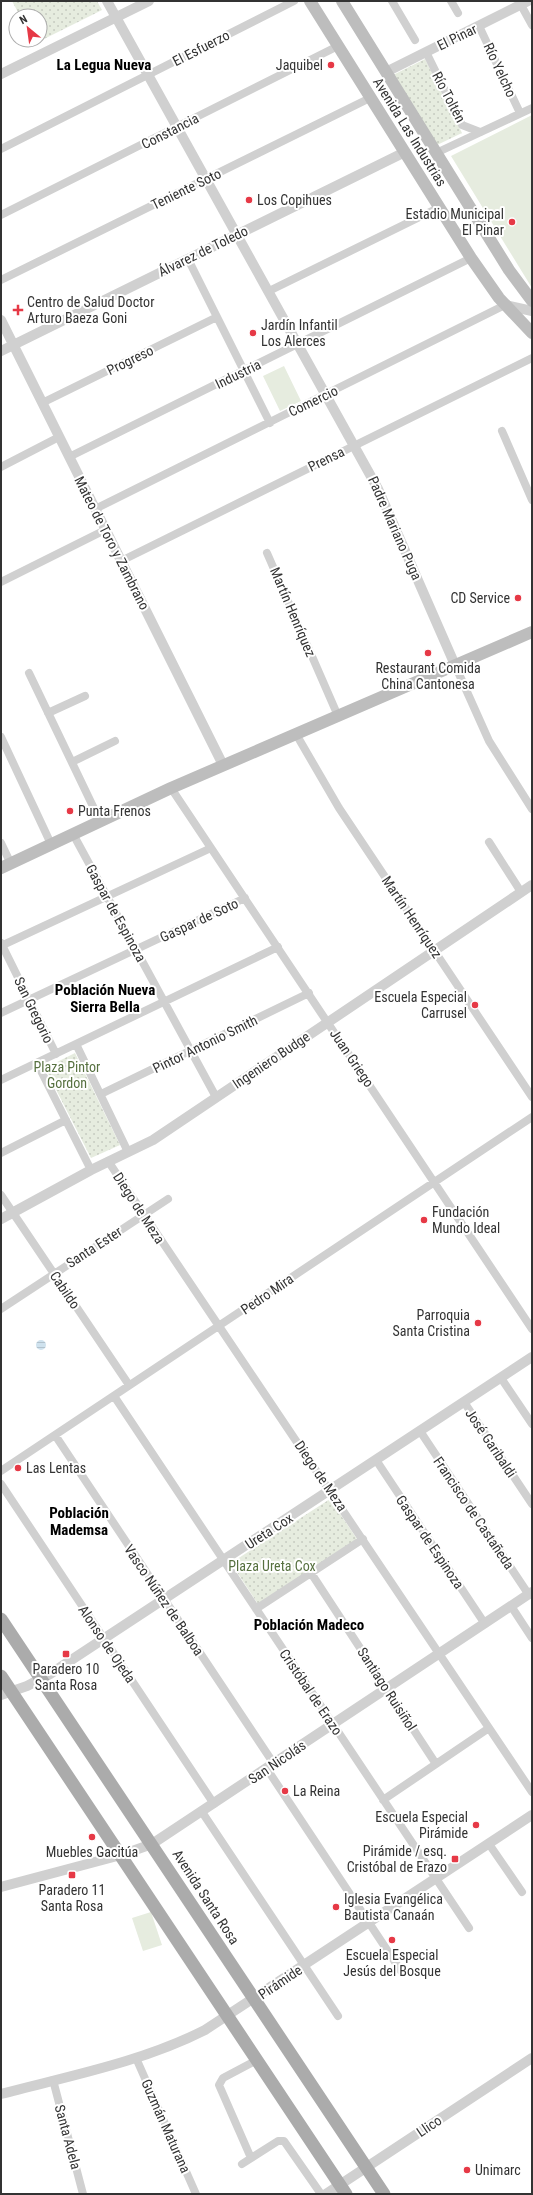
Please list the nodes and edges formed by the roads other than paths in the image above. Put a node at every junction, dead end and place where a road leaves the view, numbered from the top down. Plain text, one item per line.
1 (107, 1) edge
2 (149, 1) edge
3 (294, 1) edge
4 (310, 1) edge
5 (342, 1) edge
6 (392, 1) edge
7 (451, 1) edge
8 (524, 3) edge
9 (458, 13) dead end
10 (116, 17) junction
11 (532, 25) edge
12 (479, 26) junction
13 (415, 40) dead end
14 (338, 46) junction
15 (426, 52) junction
16 (386, 72) junction
17 (1, 74) edge
18 (148, 75) junction
19 (370, 98) junction
20 (532, 108) edge
21 (520, 113) junction
22 (177, 127) junction
23 (480, 132) junction
24 (1, 149) edge
25 (405, 152) junction
26 (436, 153) junction
27 (206, 179) junction
28 (440, 207) junction
29 (1, 215) edge
30 (237, 235) junction
31 (471, 258) junction
32 (188, 259) junction
33 (1, 280) edge
34 (269, 291) junction
35 (532, 300) edge
36 (505, 305) junction
37 (532, 311) edge
38 (217, 317) junction
39 (1, 320) edge
40 (532, 333) edge
41 (298, 344) junction
42 (13, 345) junction
43 (1, 351) edge
44 (532, 358) edge
45 (244, 371) junction
46 (326, 395) junction
47 (42, 403) junction
48 (270, 423) junction
49 (502, 431) dead end
50 (59, 437) junction
51 (354, 445) junction
52 (69, 457) junction
53 (1, 467) edge
54 (532, 500) edge
55 (95, 509) junction
56 (105, 530) junction
57 (267, 553) dead end
58 (121, 561) junction
59 (1, 582) edge
60 (532, 632) edge
61 (455, 665) junction
62 (28, 673) dead end
63 (85, 696) dead end
64 (48, 714) junction
65 (338, 716) junction
66 (296, 734) junction
67 (1, 736) edge
68 (115, 742) dead end
69 (72, 762) junction
70 (223, 765) junction
71 (171, 788) junction
72 (532, 809) edge
73 (100, 821) junction
74 (73, 834) junction
75 (489, 842) dead end
76 (1, 843) edge
77 (52, 844) junction
78 (211, 848) junction
79 (6, 866) edge
80 (532, 885) edge
81 (521, 892) junction
82 (107, 897) junction
83 (245, 898) junction
84 (1, 945) edge
85 (278, 947) junction
86 (136, 949) junction
87 (434, 951) junction
88 (308, 993) junction
89 (29, 1000) junction
90 (164, 1002) junction
91 (1, 1013) edge
92 (328, 1022) junction
93 (76, 1044) junction
94 (191, 1050) junction
95 (56, 1054) junction
96 (37, 1063) junction
97 (1, 1080) edge
98 (101, 1094) junction
99 (532, 1097) edge
100 (216, 1098) junction
101 (532, 1117) edge
102 (66, 1120) junction
103 (128, 1152) junction
104 (1, 1153) edge
105 (108, 1161) junction
106 (91, 1170) junction
107 (434, 1182) junction
108 (1, 1194) edge
109 (168, 1199) dead end
110 (13, 1212) junction
111 (144, 1215) junction
112 (1, 1219) edge
113 (54, 1274) junction
114 (1, 1309) edge
115 (218, 1326) junction
116 (532, 1329) edge
117 (532, 1357) edge
118 (503, 1376) junction
119 (129, 1385) junction
120 (114, 1396) junction
121 (464, 1402) junction
122 (532, 1416) edge
123 (532, 1424) edge
124 (420, 1431) junction
125 (55, 1435) junction
126 (376, 1460) junction
127 (1, 1471) edge
128 (1, 1484) edge
129 (331, 1490) junction
130 (532, 1504) edge
131 (363, 1539) junction
132 (224, 1560) junction
133 (311, 1573) junction
134 (530, 1593) edge
135 (164, 1600) junction
136 (511, 1606) junction
137 (256, 1609) junction
138 (1, 1619) edge
139 (485, 1624) junction
140 (532, 1638) edge
141 (104, 1639) junction
142 (440, 1654) junction
143 (1, 1676) edge
144 (41, 1679) junction
145 (387, 1689) junction
146 (6, 1694) edge
147 (333, 1725) junction
148 (490, 1728) junction
149 (436, 1764) junction
150 (270, 1766) junction
151 (532, 1792) edge
152 (383, 1800) junction
153 (214, 1804) junction
154 (202, 1812) junction
155 (532, 1815) edge
156 (152, 1844) junction
157 (489, 1844) junction
158 (121, 1855) junction
159 (436, 1879) junction
160 (1, 1886) edge
161 (522, 1892) dead end
162 (369, 1923) junction
163 (469, 1928) dead end
164 (304, 1966) junction
165 (401, 1971) dead end
166 (254, 1999) junction
167 (228, 2016) junction
168 (338, 2016) dead end
169 (136, 2058) junction
170 (532, 2058) edge
171 (257, 2060) junction
172 (53, 2080) junction
173 (1, 2094) edge
174 (251, 2158) junction
175 (242, 2164) dead end
176 (366, 2168) junction
177 (343, 2190) edge
178 (83, 2194) edge
179 (196, 2194) edge
180 (321, 2194) edge
181 (326, 2194) edge
182 (384, 2194) edge

1 - 10 street
2 - 10 street
3 - 18 street, El Esfuerzo
4 - 14 main road, Avenida Las Industrias
5 - 16 main road, Avenida Las Industrias
6 - 13 street
7 - 9 street
8 - 11 street
8 - 12 street, El Pinar
10 - 17 street
10 - 18 street
12 - 15 street, El Pinar
12 - 21 street, Río Yelcho
14 - 19 main road, Avenida Las Industrias
14 - 22 street, Constancia
15 - 16 street, El Pinar
15 - 23 street, Río Toltén
16 - 26 main road, Avenida Las Industrias
18 - 22 street
18 - 24 street, El Esfuerzo
19 - 25 main road, Avenida Las Industrias
19 - 27 street, Teniente Soto
20 - 21 street
21 - 23 street
22 - 27 street
22 - 29 street, Constancia
23 - 26 street
25 - 28 main road, Avenida Las Industrias
25 - 30 street, Álvarez de Toledo
26 - 35 main road, Avenida Las Industrias
27 - 30 street
27 - 33 street, Teniente Soto
28 - 31 main road, Avenida Las Industrias
28 - 34 street
30 - 32 street, Álvarez de Toledo
30 - 34 street
31 - 36 main road, Avenida Las Industrias
31 - 41 street, Industria
32 - 38 street
32 - 42 street, Álvarez de Toledo
34 - 41 street
36 - 37 street
36 - 40 main road, Avenida Las Industrias
36 - 46 street, Comercio
38 - 45 street
38 - 47 street, Progreso
39 - 42 street, Mateo de Toro y Zambrano
41 - 45 street, Industria
41 - 46 street
42 - 43 street, Álvarez de Toledo
42 - 47 street, Mateo de Toro y Zambrano
44 - 51 street, Prensa
45 - 48 street
45 - 52 street, Industria
46 - 48 street, Comercio
46 - 51 street, Padre Mariano Puga
47 - 50 street, Mateo de Toro y Zambrano
48 - 55 street, Comercio
49 - 54 street
50 - 52 street, Mateo de Toro y Zambrano
50 - 53 street
51 - 58 street, Prensa
51 - 61 street, Padre Mariano Puga
52 - 55 street, Mateo de Toro y Zambrano
55 - 56 street, Mateo de Toro y Zambrano
56 - 58 street, Mateo de Toro y Zambrano
56 - 59 street
57 - 65 street, Martín Henríquez
58 - 70 street, Mateo de Toro y Zambrano
60 - 61 main road
61 - 65 main road
61 - 72 street
62 - 64 street
63 - 64 street
64 - 69 street
65 - 66 main road
66 - 70 main road
66 - 87 street, Martín Henríquez
67 - 77 street
68 - 69 street
69 - 73 street
70 - 71 main road
71 - 73 main road
71 - 78 street, Juan Griego
73 - 74 main road
74 - 77 main road
74 - 82 street, Gaspar de Espinoza
75 - 81 street
76 - 79 street
77 - 79 main road
78 - 82 street
78 - 83 street, Juan Griego
80 - 81 street, Ingeniero Budge
81 - 87 street, Ingeniero Budge
82 - 84 street
82 - 86 street, Gaspar de Espinoza
83 - 85 street, Juan Griego
83 - 86 street, Gaspar de Soto
84 - 89 street, San Gregorio
85 - 88 street, Juan Griego
85 - 90 street
86 - 89 street, Gaspar de Soto
86 - 90 street, Gaspar de Espinoza
87 - 92 street, Ingeniero Budge
87 - 99 street, Martín Henríquez
88 - 92 street, Juan Griego
88 - 94 street, Pintor Antonio Smith
89 - 91 street, Gaspar de Soto
89 - 95 street, San Gregorio
90 - 93 street
90 - 94 street, Gaspar de Espinoza
92 - 100 street, Ingeniero Budge
92 - 107 street, Juan Griego
93 - 95 street
93 - 98 street, San Gregorio
94 - 98 street, Pintor Antonio Smith
94 - 100 street, Gaspar de Espinoza
95 - 96 street
96 - 97 street
96 - 102 street, San Gregorio
98 - 103 street, San Gregorio
100 - 103 street, Ingeniero Budge
101 - 107 street, Pedro Mira
102 - 104 street
102 - 106 street, San Gregorio
103 - 105 street, Ingeniero Budge
105 - 106 street, Ingeniero Budge
105 - 111 street, Diego de Meza
106 - 110 street, Ingeniero Budge
107 - 115 street, Pedro Mira
107 - 116 street, Juan Griego
108 - 110 street, Cabildo
109 - 111 street, Santa Ester
110 - 112 street, Ingeniero Budge
110 - 113 street, Cabildo
111 - 113 street, Santa Ester
111 - 115 street, Diego de Meza
113 - 114 street, Santa Ester
113 - 119 street, Cabildo
115 - 119 street, Pedro Mira
115 - 129 street, Diego de Meza
117 - 118 street, Ureta Cox
118 - 121 street, Ureta Cox
118 - 122 street
118 - 123 street
119 - 120 street, Pedro Mira
120 - 125 street, Pedro Mira
120 - 132 street, Cristóbal de Erazo
121 - 124 street, Ureta Cox
121 - 130 street, José Garibaldi
124 - 126 street, Ureta Cox
124 - 134 street, Francisco de Castañeda
125 - 127 street, Pedro Mira
125 - 135 street, Vasco Núñez de Balboa
126 - 129 street, Ureta Cox
126 - 139 street, Gaspar de Espinoza
128 - 141 street, Alonso de Ojeda
129 - 131 street, Diego de Meza
129 - 132 street, Ureta Cox
131 - 133 street
131 - 142 street, Diego de Meza
132 - 135 street, Ureta Cox
132 - 137 street, Cristóbal de Erazo
133 - 137 street
133 - 145 street, Santiago Ruisiñol
134 - 136 street, San Nicolás
135 - 141 street, Ureta Cox
135 - 150 street, Vasco Núñez de Balboa
136 - 139 street, San Nicolás
136 - 140 street
137 - 147 street, Cristóbal de Erazo
138 - 144 main road, Avenida Santa Rosa
139 - 142 street, San Nicolás
141 - 144 street, Ureta Cox
141 - 153 street, Alonso de Ojeda
142 - 145 street, San Nicolás
142 - 148 street, Diego de Meza
143 - 146 main road
144 - 146 street, Ureta Cox
144 - 156 main road, Avenida Santa Rosa
145 - 147 street, San Nicolás
145 - 149 street, Santiago Ruisiñol
146 - 158 main road
147 - 150 street, San Nicolás
147 - 152 street, Cristóbal de Erazo
148 - 149 street
148 - 151 street, Diego de Meza
149 - 152 street
150 - 153 street, San Nicolás
150 - 162 street, Vasco Núñez de Balboa
152 - 159 street, Cristóbal de Erazo
153 - 154 street, San Nicolás
154 - 156 street, San Nicolás
154 - 164 street
155 - 157 street, Pirámide
156 - 158 street, San Nicolás
156 - 166 main road, Avenida Santa Rosa
157 - 159 street, Pirámide
157 - 161 street
158 - 160 street, San Nicolás
158 - 167 main road
159 - 162 street, Pirámide
159 - 163 street, Cristóbal de Erazo
162 - 164 street, Pirámide
162 - 165 street, Vasco Núñez de Balboa
164 - 166 street, Pirámide
164 - 168 street
166 - 167 street, Pirámide
166 - 176 main road, Avenida Santa Rosa
167 - 169 street, Pirámide
167 - 171 main road
169 - 172 street, Pirámide
169 - 179 street, Guzmán Maturana
170 - 176 street, Llico
171 - 174 street
171 - 177 main road
172 - 173 street, Pirámide
172 - 178 street, Santa Adela
174 - 175 street
174 - 180 street
176 - 177 street, Llico
176 - 182 main road, Avenida Santa Rosa
177 - 181 street, Llico

